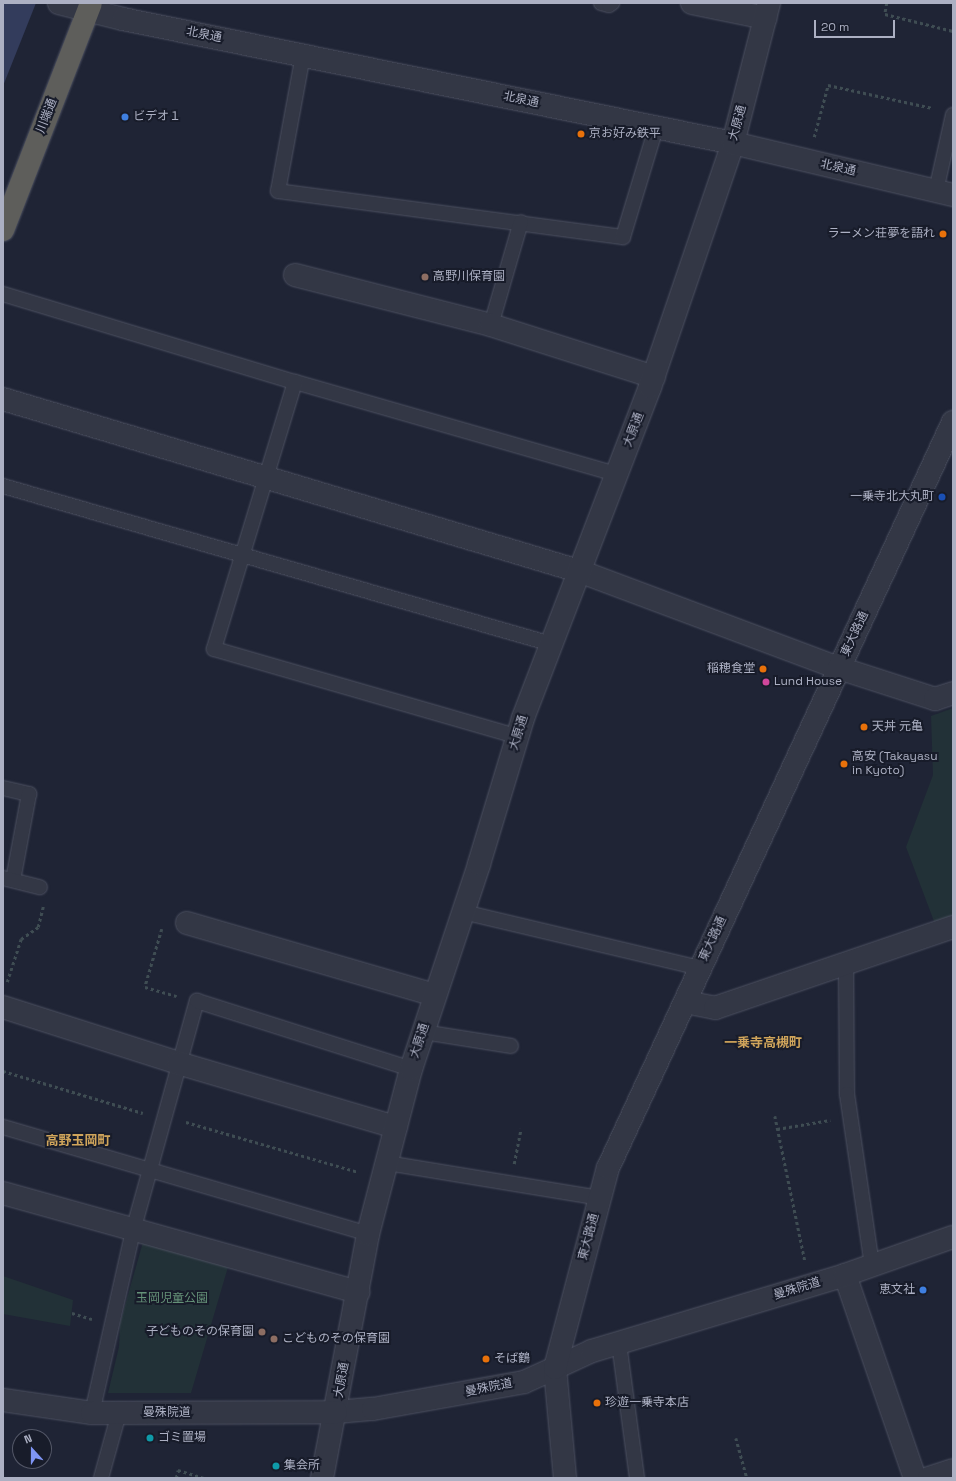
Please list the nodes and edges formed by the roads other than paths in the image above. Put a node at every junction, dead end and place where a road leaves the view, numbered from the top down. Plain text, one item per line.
1 (59, 3) edge
2 (601, 3) edge
3 (612, 3) edge
4 (692, 3) edge
5 (89, 7) edge
6 (767, 10) edge
7 (303, 55) junction
8 (953, 115) edge
9 (656, 128) junction
10 (733, 143) junction
11 (945, 193) edge
12 (521, 222) junction
13 (3, 230) edge
14 (295, 275) dead end
15 (3, 294) edge
16 (491, 325) junction
17 (654, 377) junction
18 (295, 382) junction
19 (3, 399) edge
20 (953, 422) edge
21 (616, 474) junction
22 (266, 476) junction
23 (3, 486) edge
24 (243, 555) junction
25 (579, 571) junction
26 (551, 644) junction
27 (839, 668) junction
28 (953, 693) edge
29 (518, 737) junction
30 (3, 788) edge
31 (8, 879) edge
32 (40, 887) road end
33 (463, 912) junction
34 (187, 924) road end
35 (953, 927) edge
36 (846, 962) junction
37 (700, 968) junction
38 (435, 995) junction
39 (4, 998) edge
40 (684, 1002) junction
41 (423, 1032) junction
42 (511, 1046) dead end
43 (178, 1063) junction
44 (411, 1069) junction
45 (3, 1127) edge
46 (396, 1127) junction
47 (150, 1170) junction
48 (384, 1171) junction
49 (3, 1193) edge
50 (600, 1198) junction
51 (133, 1230) junction
52 (368, 1234) junction
53 (953, 1237) edge
54 (872, 1265) junction
55 (845, 1275) junction
56 (358, 1292) junction
57 (619, 1343) junction
58 (555, 1368) junction
59 (3, 1400) edge
60 (336, 1412) junction
61 (92, 1413) junction
62 (119, 1413) junction
63 (953, 1470) edge
64 (101, 1478) edge
65 (322, 1478) edge
66 (565, 1478) edge
67 (637, 1478) edge
68 (915, 1478) edge
69 (929, 1478) edge

1 - 5 street, 北泉通
2 - 3 lane
4 - 6 street
5 - 7 street, 北泉通
5 - 13 highway, 川端通
6 - 10 street, 大原通
7 - 9 street, 北泉通
7 - 12 lane
8 - 11 lane
9 - 10 street, 北泉通
9 - 12 lane
10 - 11 street, 北泉通
10 - 17 street, 大原通
12 - 16 lane
14 - 16 street
15 - 18 lane
16 - 17 street
17 - 21 street, 大原通
18 - 21 lane
18 - 22 lane
19 - 22 street
20 - 27 street, 東大路通
21 - 25 street, 大原通
22 - 24 lane
22 - 25 street
23 - 24 lane
24 - 26 lane
24 - 29 lane
25 - 26 street, 大原通
25 - 27 street
26 - 29 street, 大原通
27 - 28 street
27 - 37 street, 東大路通
29 - 33 street, 大原通
30 - 31 lane
31 - 32 lane
33 - 37 lane
33 - 38 street, 大原通
34 - 38 street
35 - 36 street
36 - 40 street
36 - 54 lane
37 - 40 street, 東大路通
38 - 41 street, 大原通
39 - 43 street
40 - 50 street, 東大路通
41 - 42 lane
41 - 44 street, 大原通
43 - 44 lane
43 - 46 street
43 - 47 lane
44 - 46 street, 大原通
45 - 47 lane
46 - 48 street, 大原通
47 - 51 lane
47 - 52 lane
48 - 50 lane
48 - 52 street, 大原通
49 - 51 street
50 - 58 street, 東大路通
51 - 56 street
51 - 61 lane
52 - 56 street, 大原通
53 - 54 street, 曼殊院道
54 - 55 street, 曼殊院道
55 - 57 street, 曼殊院道
55 - 68 street
56 - 60 street, 大原通
57 - 58 street, 曼殊院道
57 - 67 lane
58 - 60 street, 曼殊院道
58 - 66 street, 東大路通
59 - 61 street, 曼殊院道
60 - 62 street, 曼殊院道
60 - 65 street, 大原通
61 - 62 street, 曼殊院道
62 - 64 lane
63 - 69 street

